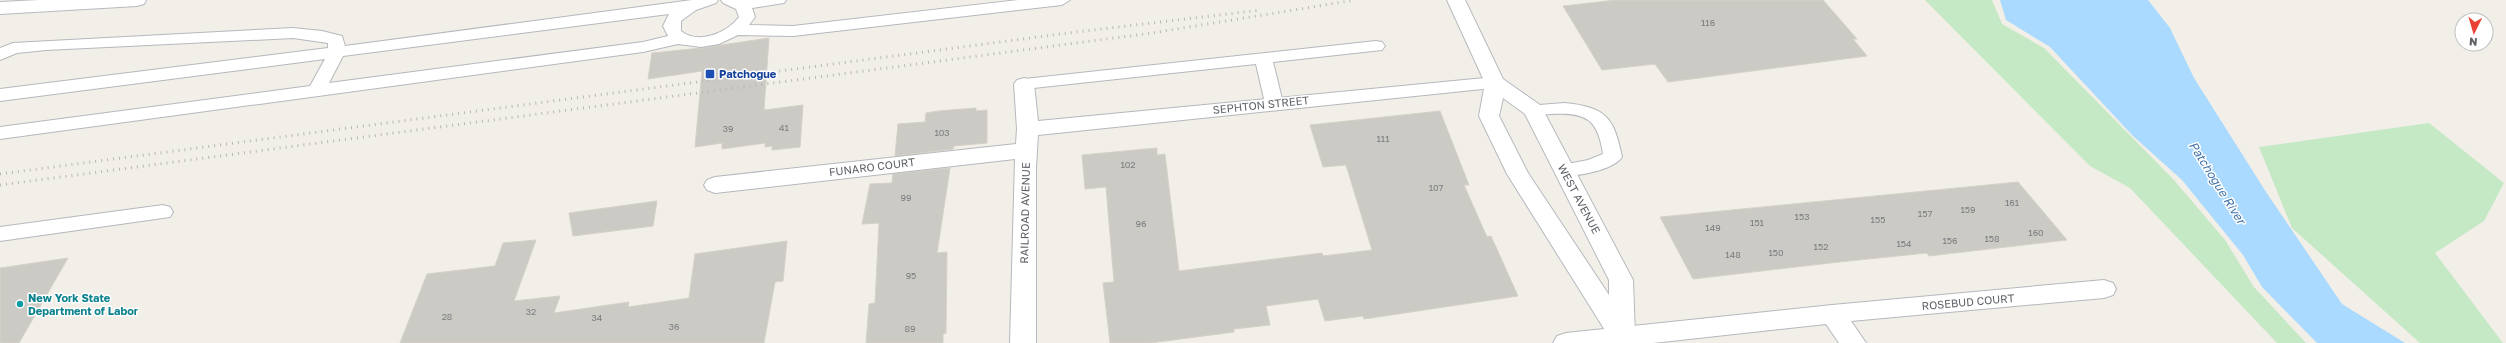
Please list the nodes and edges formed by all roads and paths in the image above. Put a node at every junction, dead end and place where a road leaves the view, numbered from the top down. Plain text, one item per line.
1 (137, 0) edge
2 (710, 0) edge
3 (778, 0) edge
4 (1456, 0) edge
5 (1053, 1) edge
6 (736, 2) edge
7 (688, 7) junction
8 (0, 8) edge
9 (736, 30) junction
10 (680, 38) junction
11 (1376, 46) dead end
12 (337, 52) junction
13 (0, 55) edge
14 (1263, 57) junction
15 (1495, 83) junction
16 (1024, 84) joint
17 (316, 92) junction
18 (0, 95) edge
19 (1274, 103) junction
20 (1533, 110) junction
21 (0, 133) edge
22 (1028, 139) junction
23 (1564, 170) junction
24 (715, 185) dead end
25 (163, 212) dead end
26 (0, 234) edge
27 (2104, 289) dead end
28 (1832, 314) junction
29 (1624, 340) edge
30 (1024, 343) edge
31 (1566, 343) edge
32 (1853, 343) edge

1 - 8 street
2 - 7 lane
3 - 6 lane
4 - 15 street, WEST AVENUE
5 - 9 lane
6 - 9 lane
7 - 10 lane
7 - 12 lane
9 - 10 lane
10 - 17 lane
11 - 14 lane
12 - 13 lane
12 - 17 lane
12 - 18 lane
14 - 16 lane
14 - 19 lane
15 - 19 street, SEPHTON STREET
15 - 20 street, WEST AVENUE
15 - 29 street
16 - 22 street, RAILROAD AVENUE
17 - 21 lane
19 - 22 street, SEPHTON STREET
20 - 23 street, WEST AVENUE
20 - 23 lane
22 - 24 street, FUNARO COURT
22 - 30 street, RAILROAD AVENUE
23 - 29 street, WEST AVENUE
25 - 26 lane
27 - 28 street, ROSEBUD COURT
28 - 29 street, ROSEBUD COURT
28 - 32 street
29 - 31 street, ROSEBUD COURT

